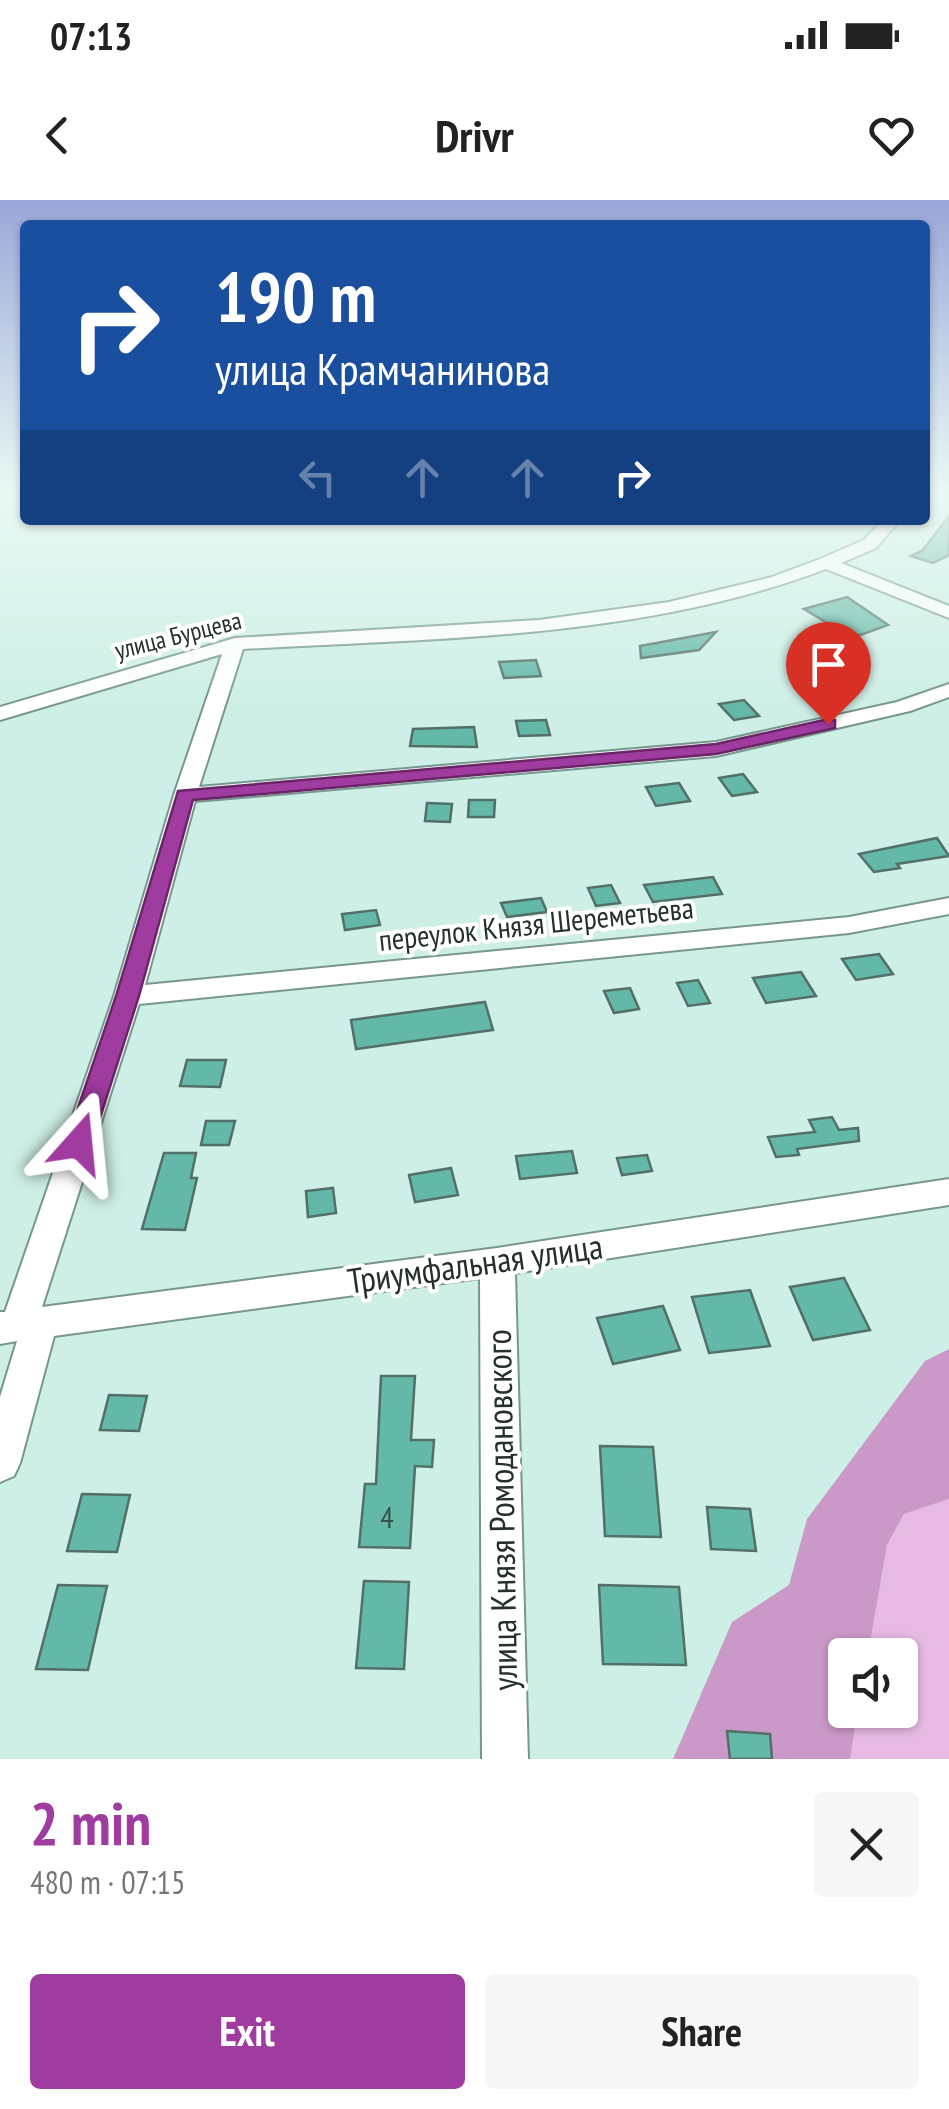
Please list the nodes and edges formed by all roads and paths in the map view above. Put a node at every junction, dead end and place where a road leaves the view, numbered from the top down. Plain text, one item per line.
1 (833, 561) edge
2 (826, 564) junction
3 (949, 612) edge
4 (235, 644) junction
5 (949, 690) edge
6 (0, 714) edge
7 (184, 796) junction
8 (949, 906) edge
9 (128, 996) junction
10 (949, 1192) edge
11 (497, 1262) junction
12 (19, 1326) edge
13 (0, 1463) edge
14 (505, 1759) edge

1 - 2 street, улица Бурцева
2 - 3 street
2 - 4 street, улица Бурцева
4 - 6 street, улица Бурцева
4 - 7 street
5 - 7 street
7 - 9 street
8 - 9 street, переулок Князя Шереметьева
9 - 12 street
10 - 11 street, Триумфальная улица
11 - 12 street, Триумфальная улица
11 - 14 street, улица Князя Ромодановского
12 - 13 street

